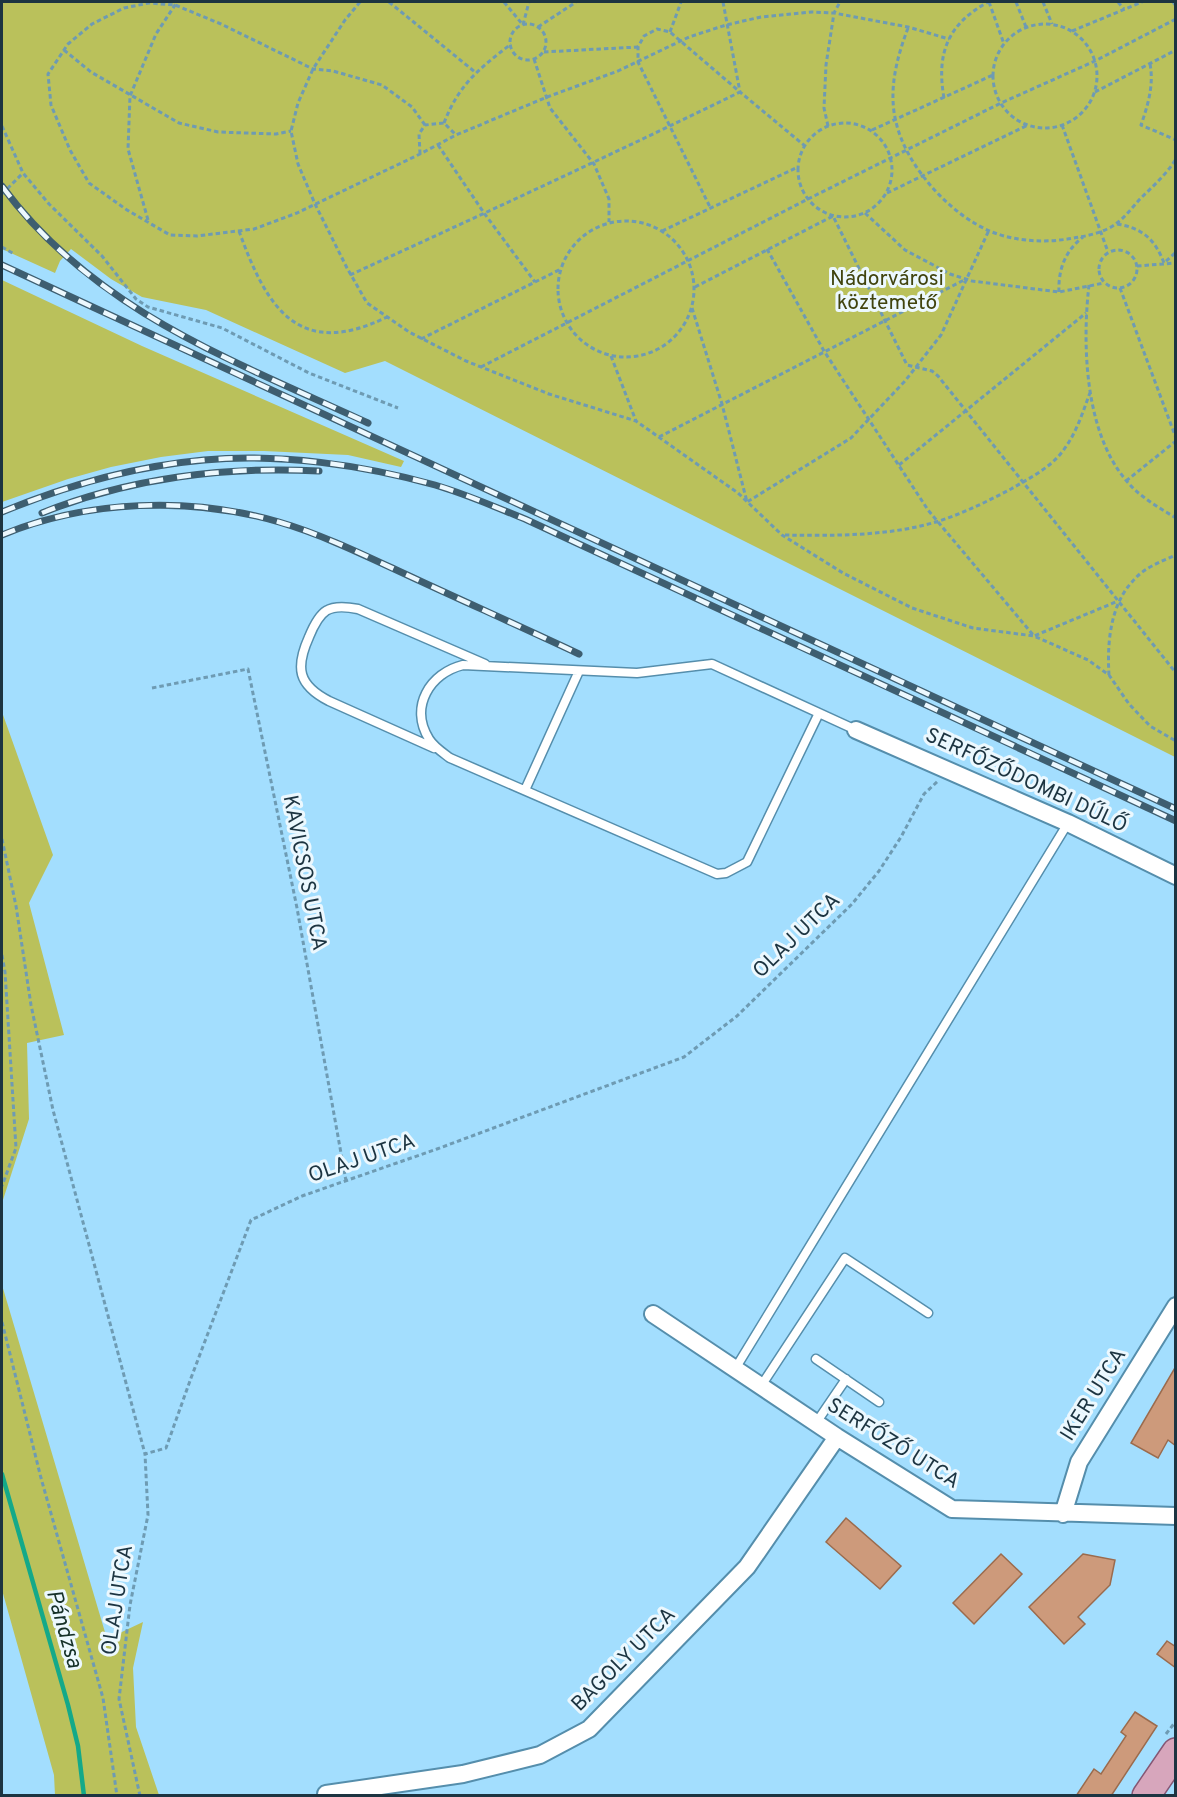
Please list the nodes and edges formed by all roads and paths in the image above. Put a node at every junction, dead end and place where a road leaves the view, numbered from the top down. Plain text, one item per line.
1 (360, 2) edge
2 (389, 2) edge
3 (504, 2) edge
4 (529, 2) edge
5 (576, 2) edge
6 (681, 2) edge
7 (723, 2) edge
8 (840, 2) edge
9 (989, 2) edge
10 (1016, 2) edge
11 (1043, 2) edge
12 (1118, 2) edge
13 (1142, 2) edge
14 (1173, 2) edge
15 (176, 3) edge
16 (1176, 6) edge
17 (1125, 10) junction
18 (834, 13) junction
19 (1176, 19) edge
20 (1052, 24) junction
21 (523, 25) junction
22 (726, 25) junction
23 (538, 27) junction
24 (908, 27) junction
25 (1026, 27) junction
26 (1072, 31) junction
27 (670, 32) junction
28 (949, 39) junction
29 (681, 41) junction
30 (511, 44) junction
31 (1004, 44) junction
32 (638, 47) junction
33 (64, 50) junction
34 (1176, 50) edge
35 (544, 52) junction
36 (534, 59) junction
37 (1095, 61) junction
38 (638, 62) junction
39 (1150, 64) junction
40 (313, 69) junction
41 (475, 72) junction
42 (993, 75) junction
43 (740, 92) junction
44 (1095, 92) junction
45 (130, 96) junction
46 (546, 97) junction
47 (944, 98) junction
48 (1001, 103) junction
49 (895, 120) junction
50 (444, 123) junction
51 (425, 125) junction
52 (1028, 125) junction
53 (1062, 125) junction
54 (2, 126) edge
55 (828, 126) junction
56 (669, 127) junction
57 (291, 131) junction
58 (871, 131) junction
59 (456, 135) junction
60 (1176, 140) edge
61 (438, 145) junction
62 (805, 146) junction
63 (906, 150) junction
64 (420, 154) junction
65 (891, 158) junction
66 (1176, 159) edge
67 (594, 164) junction
68 (798, 167) junction
69 (23, 173) junction
70 (922, 176) junction
71 (887, 193) junction
72 (2, 194) edge
73 (808, 199) junction
74 (315, 204) junction
75 (711, 209) junction
76 (484, 213) junction
77 (865, 213) junction
78 (833, 216) junction
79 (148, 221) junction
80 (609, 223) junction
81 (1116, 224) junction
82 (989, 230) junction
83 (239, 231) junction
84 (662, 231) junction
85 (1100, 231) junction
86 (1084, 236) junction
87 (2, 247) edge
88 (767, 249) junction
89 (1108, 252) junction
90 (1176, 252) edge
91 (14, 254) dead end
92 (688, 260) junction
93 (1164, 263) junction
94 (1176, 263) edge
95 (1137, 266) junction
96 (561, 269) junction
97 (351, 274) junction
98 (966, 279) junction
99 (535, 282) junction
100 (1104, 283) junction
101 (1089, 285) junction
102 (695, 287) junction
103 (1120, 288) junction
104 (1059, 292) junction
105 (692, 308) junction
106 (1086, 312) junction
107 (387, 317) junction
108 (883, 321) junction
109 (567, 323) junction
110 (421, 339) junction
111 (824, 351) junction
112 (611, 356) junction
113 (481, 367) junction
114 (915, 368) junction
115 (1090, 390) junction
116 (722, 404) junction
117 (398, 408) dead end
118 (966, 411) junction
119 (636, 421) junction
120 (868, 421) junction
121 (659, 437) junction
122 (1176, 439) edge
123 (898, 466) junction
124 (1126, 481) junction
125 (1023, 482) junction
126 (747, 502) junction
127 (1176, 518) edge
128 (938, 521) junction
129 (782, 535) junction
130 (1176, 555) edge
131 (1118, 601) junction
132 (1034, 636) junction
133 (491, 667) junction
134 (579, 671) junction
135 (1176, 673) edge
136 (1109, 675) junction
137 (152, 688) dead end
138 (819, 713) junction
139 (856, 730) joint
140 (1176, 741) edge
141 (437, 749) junction
142 (956, 772) junction
143 (525, 790) junction
144 (1068, 823) junction
145 (2, 839) edge
146 (1176, 876) edge
147 (2, 955) edge
148 (346, 1181) junction
149 (2, 1186) edge
150 (1176, 1306) edge
151 (928, 1312) dead end
152 (653, 1314) dead end
153 (2, 1322) edge
154 (816, 1359) dead end
155 (735, 1369) junction
156 (846, 1379) junction
157 (761, 1386) junction
158 (879, 1402) dead end
159 (816, 1423) junction
160 (837, 1437) junction
161 (145, 1454) junction
162 (1063, 1514) junction
163 (1176, 1516) edge
164 (1176, 1752) edge
165 (326, 1794) dead end
166 (117, 1796) edge
167 (140, 1796) edge
168 (1146, 1796) edge

1 - 40 path
2 - 41 path
3 - 21 path
4 - 21 path
5 - 23 path
6 - 27 path
7 - 22 path
8 - 18 path
9 - 28 path
9 - 31 path
10 - 25 path
11 - 20 path
12 - 17 path
13 - 17 path
14 - 16 path
15 - 33 path
15 - 40 path
15 - 45 path
17 - 26 path
18 - 22 path
18 - 24 path
18 - 55 path
19 - 37 path
20 - 25 path
20 - 26 path
21 - 23 path
21 - 30 path
22 - 29 path
22 - 43 path
23 - 35 path
24 - 28 path
24 - 49 path
25 - 31 path
26 - 37 path
27 - 29 path
27 - 32 path
28 - 47 path
29 - 38 path
29 - 43 path
30 - 36 path
30 - 41 path
31 - 42 path
32 - 35 path
32 - 38 path
33 - 45 path
33 - 79 path
34 - 39 path
35 - 36 path
36 - 46 path
37 - 44 path
37 - 48 path
38 - 46 path
38 - 56 path
39 - 44 path
39 - 60 path
40 - 51 path
40 - 57 path
41 - 50 path
42 - 47 path
42 - 48 path
43 - 56 path
43 - 62 path
44 - 53 path
45 - 57 path
45 - 79 path
46 - 59 path
46 - 67 path
47 - 49 path
48 - 52 path
48 - 63 path
49 - 58 path
49 - 63 path
50 - 51 path
50 - 59 path
51 - 64 path
52 - 53 path
52 - 70 path
53 - 85 path
54 - 69 path
55 - 58 path
55 - 62 path
56 - 67 path
56 - 75 path
57 - 74 path
58 - 65 path
59 - 61 path
61 - 64 path
61 - 76 path
62 - 68 path
63 - 65 path
63 - 70 path
64 - 74 path
65 - 71 path
65 - 73 path
66 - 81 path
67 - 76 path
67 - 80 path
68 - 73 path
68 - 75 path
69 - 72 path
69 - 117 path
70 - 71 path
70 - 82 path
71 - 77 path
73 - 78 path
73 - 92 path
74 - 83 path
74 - 97 path
75 - 84 path
76 - 97 path
76 - 99 path
77 - 78 path
77 - 98 path
78 - 88 path
78 - 108 path
79 - 83 path
80 - 84 path
80 - 96 path
81 - 85 path
81 - 93 path
82 - 86 path
82 - 98 path
83 - 107 path
84 - 92 path
85 - 86 path
85 - 89 path
86 - 104 path
87 - 91 path
88 - 102 path
88 - 111 path
89 - 95 path
89 - 100 path
90 - 93 path
92 - 102 path
92 - 109 path
93 - 94 path
93 - 95 path
95 - 103 path
96 - 99 path
96 - 109 path
97 - 107 path
98 - 104 path
98 - 108 path
98 - 114 path
99 - 110 path
100 - 101 path
100 - 103 path
101 - 104 path
101 - 106 path
102 - 105 path
103 - 122 path
105 - 112 path
105 - 116 path
106 - 115 path
106 - 118 path
107 - 110 path
108 - 111 path
108 - 114 path
109 - 112 path
109 - 113 path
110 - 113 path
111 - 116 path
111 - 120 path
112 - 119 path
113 - 119 path
114 - 118 path
114 - 120 path
115 - 124 path
115 - 125 path
116 - 121 path
116 - 126 path
118 - 123 path
118 - 125 path
119 - 121 path
120 - 123 path
120 - 126 path
121 - 126 path
122 - 124 path
123 - 128 path
124 - 127 path
125 - 128 path
125 - 131 path
126 - 129 path
128 - 129 path
128 - 132 path
129 - 132 path
130 - 131 path
131 - 132 path
131 - 135 path
131 - 136 path
132 - 136 path
133 - 134 lane
133 - 141 lane
133 - 141 lane
134 - 138 lane
134 - 143 lane
136 - 140 path
137 - 148 path, KAVICSOS UTCA
138 - 139 lane
138 - 143 lane
139 - 142 street, SERFŐZŐDOMBI DŰLŐ
141 - 143 lane
142 - 144 street, SERFŐZŐDOMBI DŰLŐ
142 - 148 path, OLAJ UTCA
144 - 146 street, SERFŐZŐDOMBI DŰLŐ
144 - 155 lane
145 - 161 path
147 - 149 path
148 - 161 path, OLAJ UTCA
150 - 162 street, IKER UTCA
151 - 157 lane
152 - 155 street, SERFŐZŐ UTCA
153 - 166 path
154 - 156 lane
155 - 157 street, SERFŐZŐ UTCA
156 - 158 lane
156 - 159 lane
157 - 159 street, SERFŐZŐ UTCA
159 - 160 street, SERFŐZŐ UTCA
160 - 162 street, SERFŐZŐ UTCA
160 - 165 street, BAGOLY UTCA
161 - 167 path, OLAJ UTCA
162 - 163 street, SERFŐZŐ UTCA
164 - 168 main road

